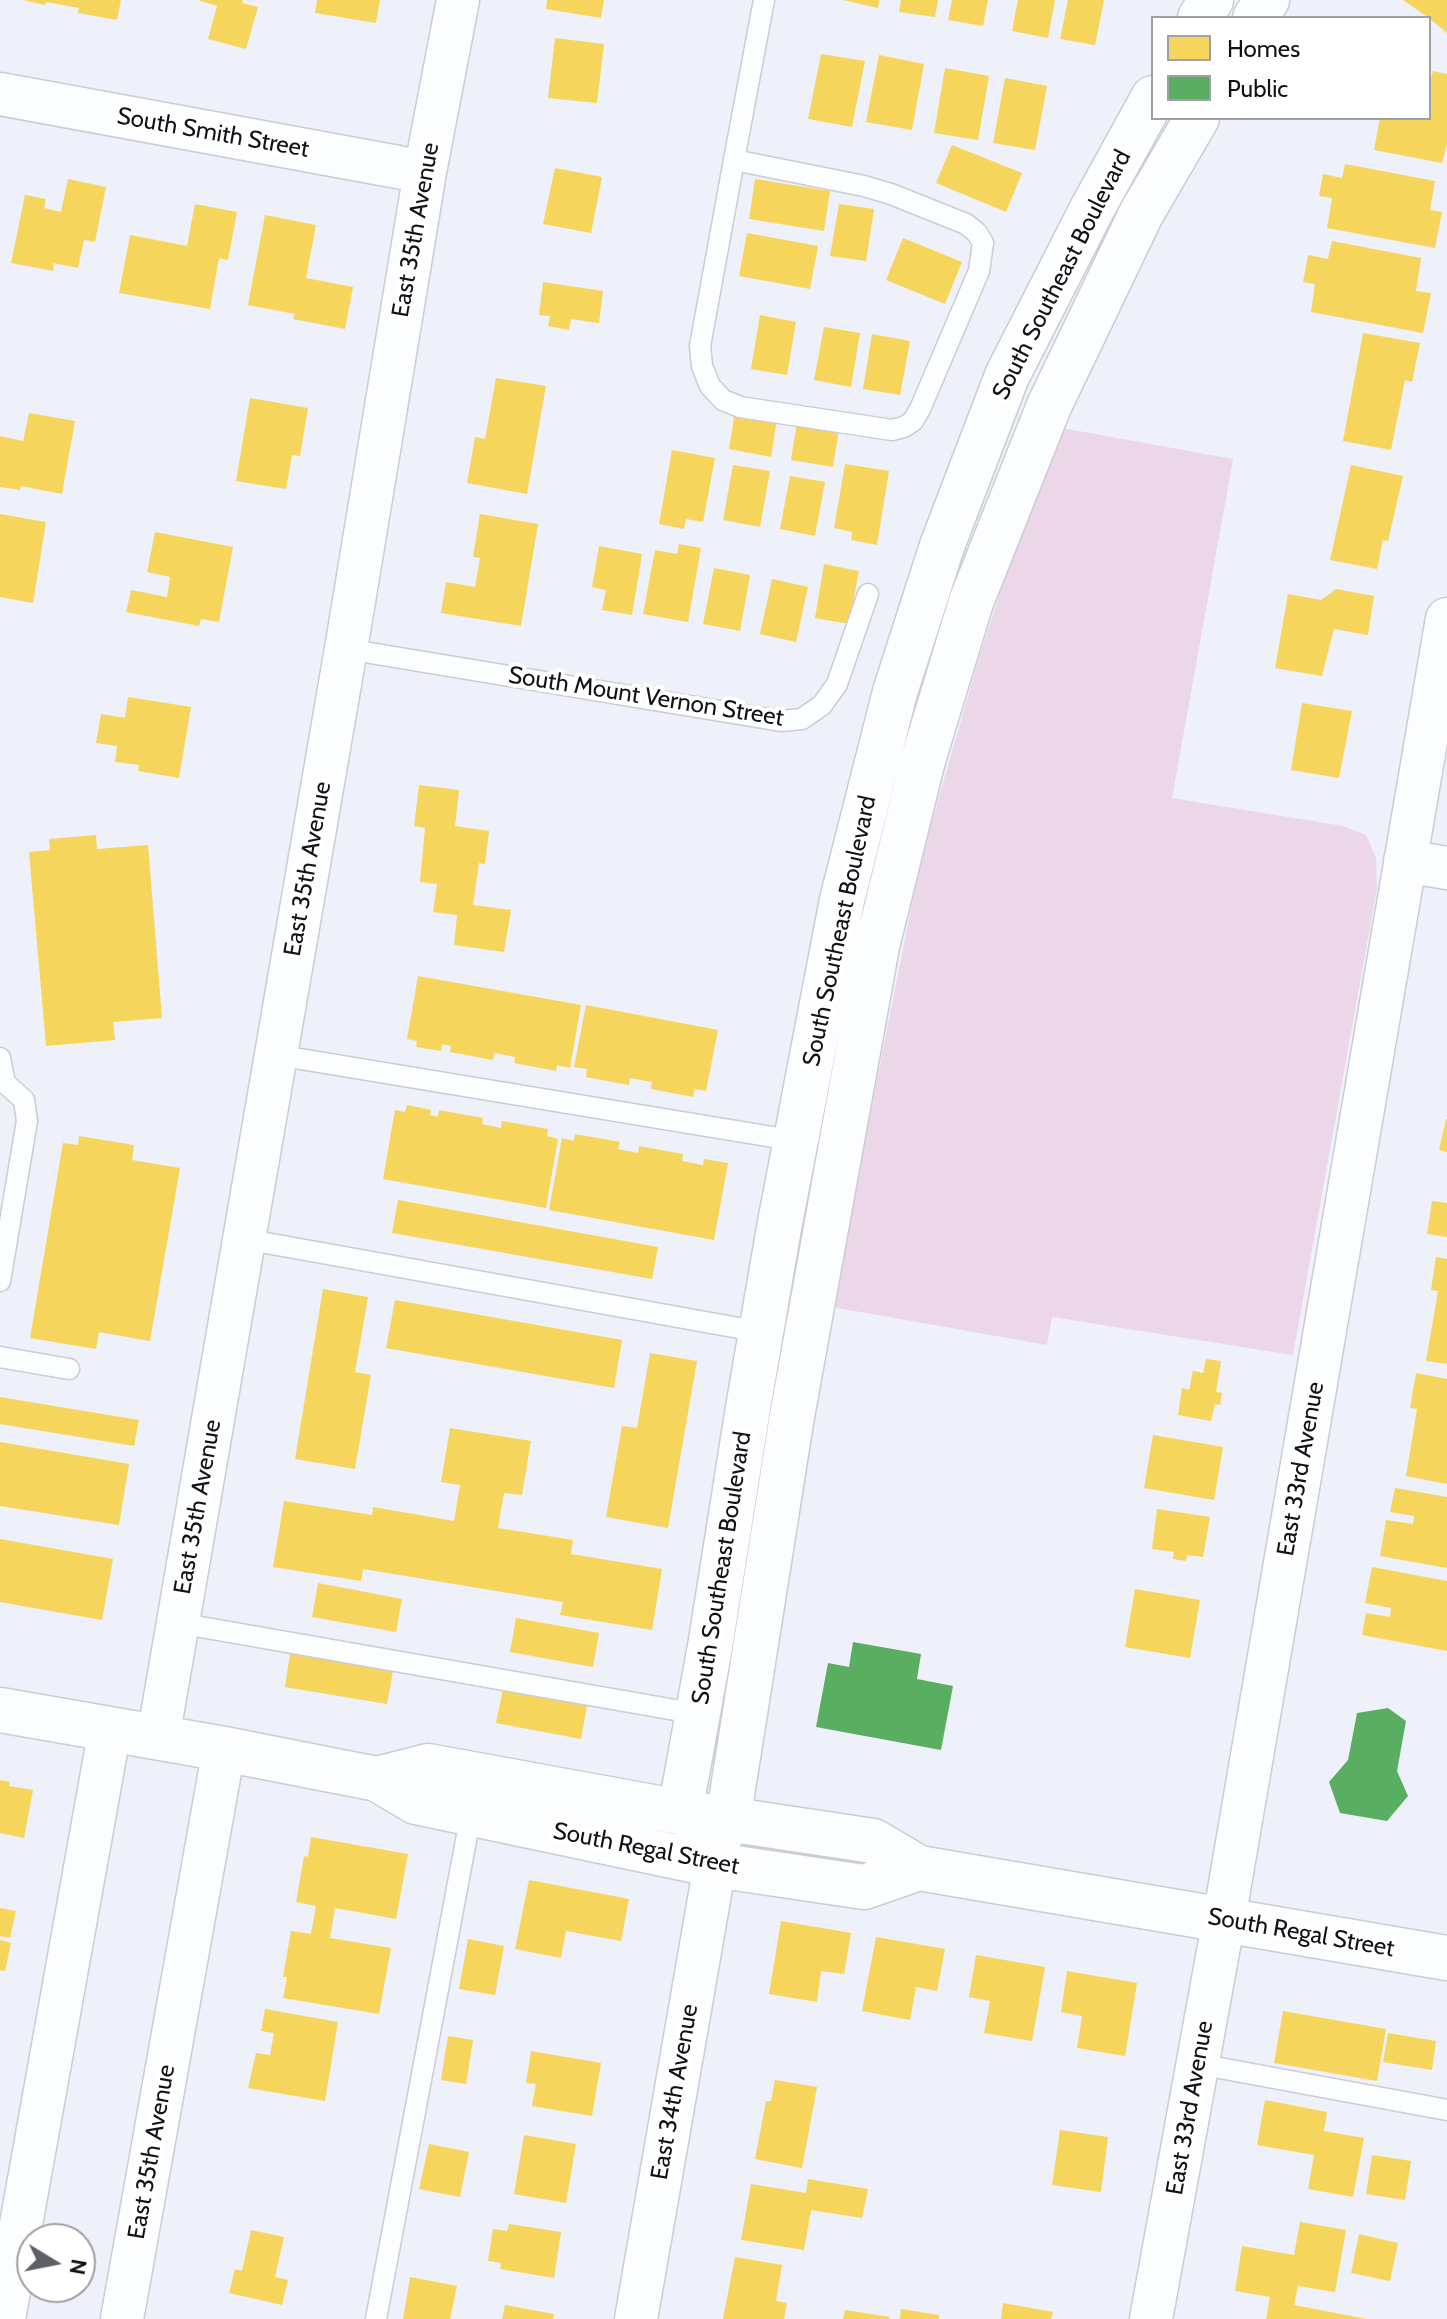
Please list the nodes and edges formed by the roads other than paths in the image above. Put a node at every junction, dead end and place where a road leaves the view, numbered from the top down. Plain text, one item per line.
1 (458, 0) edge
2 (764, 0) edge
3 (0, 94) edge
4 (1151, 102) edge
5 (1196, 120) edge
6 (734, 160) junction
7 (425, 172) junction
8 (868, 594) dead end
9 (1447, 619) edge
10 (346, 649) junction
11 (1405, 861) junction
12 (1447, 868) edge
13 (276, 1055) junction
14 (0, 1058) edge
15 (2, 1082) edge
16 (797, 1141) junction
17 (244, 1239) junction
18 (0, 1281) edge
19 (761, 1332) junction
20 (0, 1357) edge
21 (69, 1369) dead end
22 (178, 1623) junction
23 (0, 1710) edge
24 (698, 1714) junction
25 (110, 1729) junction
26 (158, 1738) junction
27 (224, 1749) junction
28 (377, 1779) junction
29 (680, 1812) junction
30 (471, 1814) junction
31 (706, 1847) junction
32 (919, 1868) junction
33 (1224, 1919) junction
34 (1447, 1958) edge
35 (1198, 2064) junction
36 (1447, 2110) edge
37 (4, 2319) edge
38 (122, 2319) edge
39 (376, 2319) edge
40 (636, 2319) edge
41 (1151, 2319) edge

1 - 7 street, East 35th Avenue
2 - 6 lane
3 - 7 street, South Smith Street
4 - 16 main road, South Southeast Boulevard
5 - 31 main road, South Southeast Boulevard
6 - 6 lane
7 - 10 street, East 35th Avenue
8 - 10 lane, South Mount Vernon Street
9 - 11 street, East 33rd Avenue
10 - 13 street, East 35th Avenue
11 - 12 street
11 - 33 street, East 33rd Avenue
13 - 16 lane
13 - 17 street, East 35th Avenue
14 - 15 lane
15 - 18 lane
16 - 19 main road, South Southeast Boulevard
17 - 19 lane
17 - 22 street, East 35th Avenue
19 - 24 main road, South Southeast Boulevard
20 - 21 lane
22 - 24 lane
22 - 26 street, East 35th Avenue
23 - 25 main road, South Regal Street
24 - 29 main road, South Southeast Boulevard
25 - 26 main road, South Regal Street
25 - 37 street
26 - 27 main road, South Regal Street
27 - 28 main road, South Regal Street
27 - 38 street, East 35th Avenue
28 - 29 main road, South Regal Street
28 - 30 main road, South Regal Street
29 - 31 main road, South Regal Street
30 - 31 main road, South Regal Street
30 - 39 lane
31 - 32 main road, South Regal Street
31 - 32 main road, South Regal Street
31 - 40 street, East 34th Avenue
32 - 33 main road, South Regal Street
33 - 34 main road, South Regal Street
33 - 35 street, East 33rd Avenue
35 - 36 lane
35 - 41 street, East 33rd Avenue

